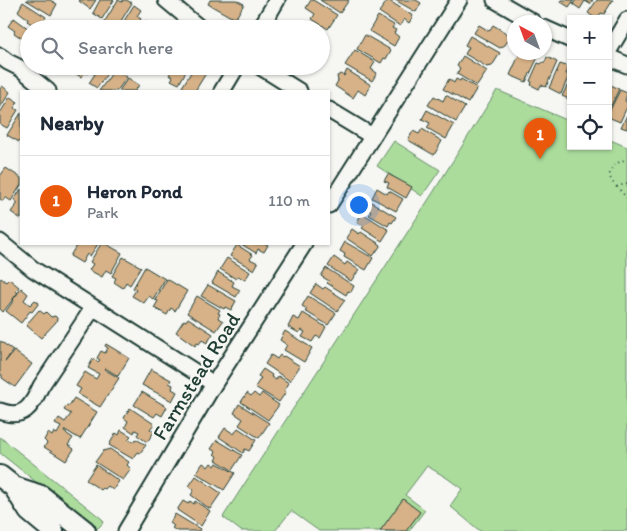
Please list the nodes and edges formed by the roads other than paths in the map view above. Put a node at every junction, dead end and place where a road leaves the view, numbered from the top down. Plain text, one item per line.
1 (166, 0) edge
2 (277, 0) edge
3 (459, 0) edge
4 (495, 0) edge
5 (521, 15) edge
6 (189, 20) edge
7 (265, 20) edge
8 (627, 20) edge
9 (552, 32) edge
10 (567, 38) edge
11 (612, 45) edge
12 (0, 56) edge
13 (612, 58) edge
14 (627, 65) edge
15 (20, 68) edge
16 (29, 75) edge
17 (232, 75) edge
18 (273, 75) edge
19 (47, 90) edge
20 (223, 90) edge
21 (297, 90) edge
22 (330, 111) edge
23 (372, 136) junction
24 (330, 203) edge
25 (0, 242) edge
26 (303, 245) edge
27 (93, 308) junction
28 (214, 384) junction
29 (0, 412) edge
30 (6, 484) edge
31 (53, 531) edge
32 (85, 531) edge
33 (126, 531) edge

1 - 6 street
2 - 7 street
3 - 23 street
4 - 5 street
8 - 11 street
9 - 10 street
12 - 15 street
13 - 14 street
16 - 19 street
17 - 20 street
18 - 21 street
22 - 23 street
23 - 24 street
25 - 27 street
26 - 28 street, Farmstead Road
27 - 28 street
27 - 29 street
28 - 33 street, Farmstead Road
30 - 31 main road
30 - 32 main road

